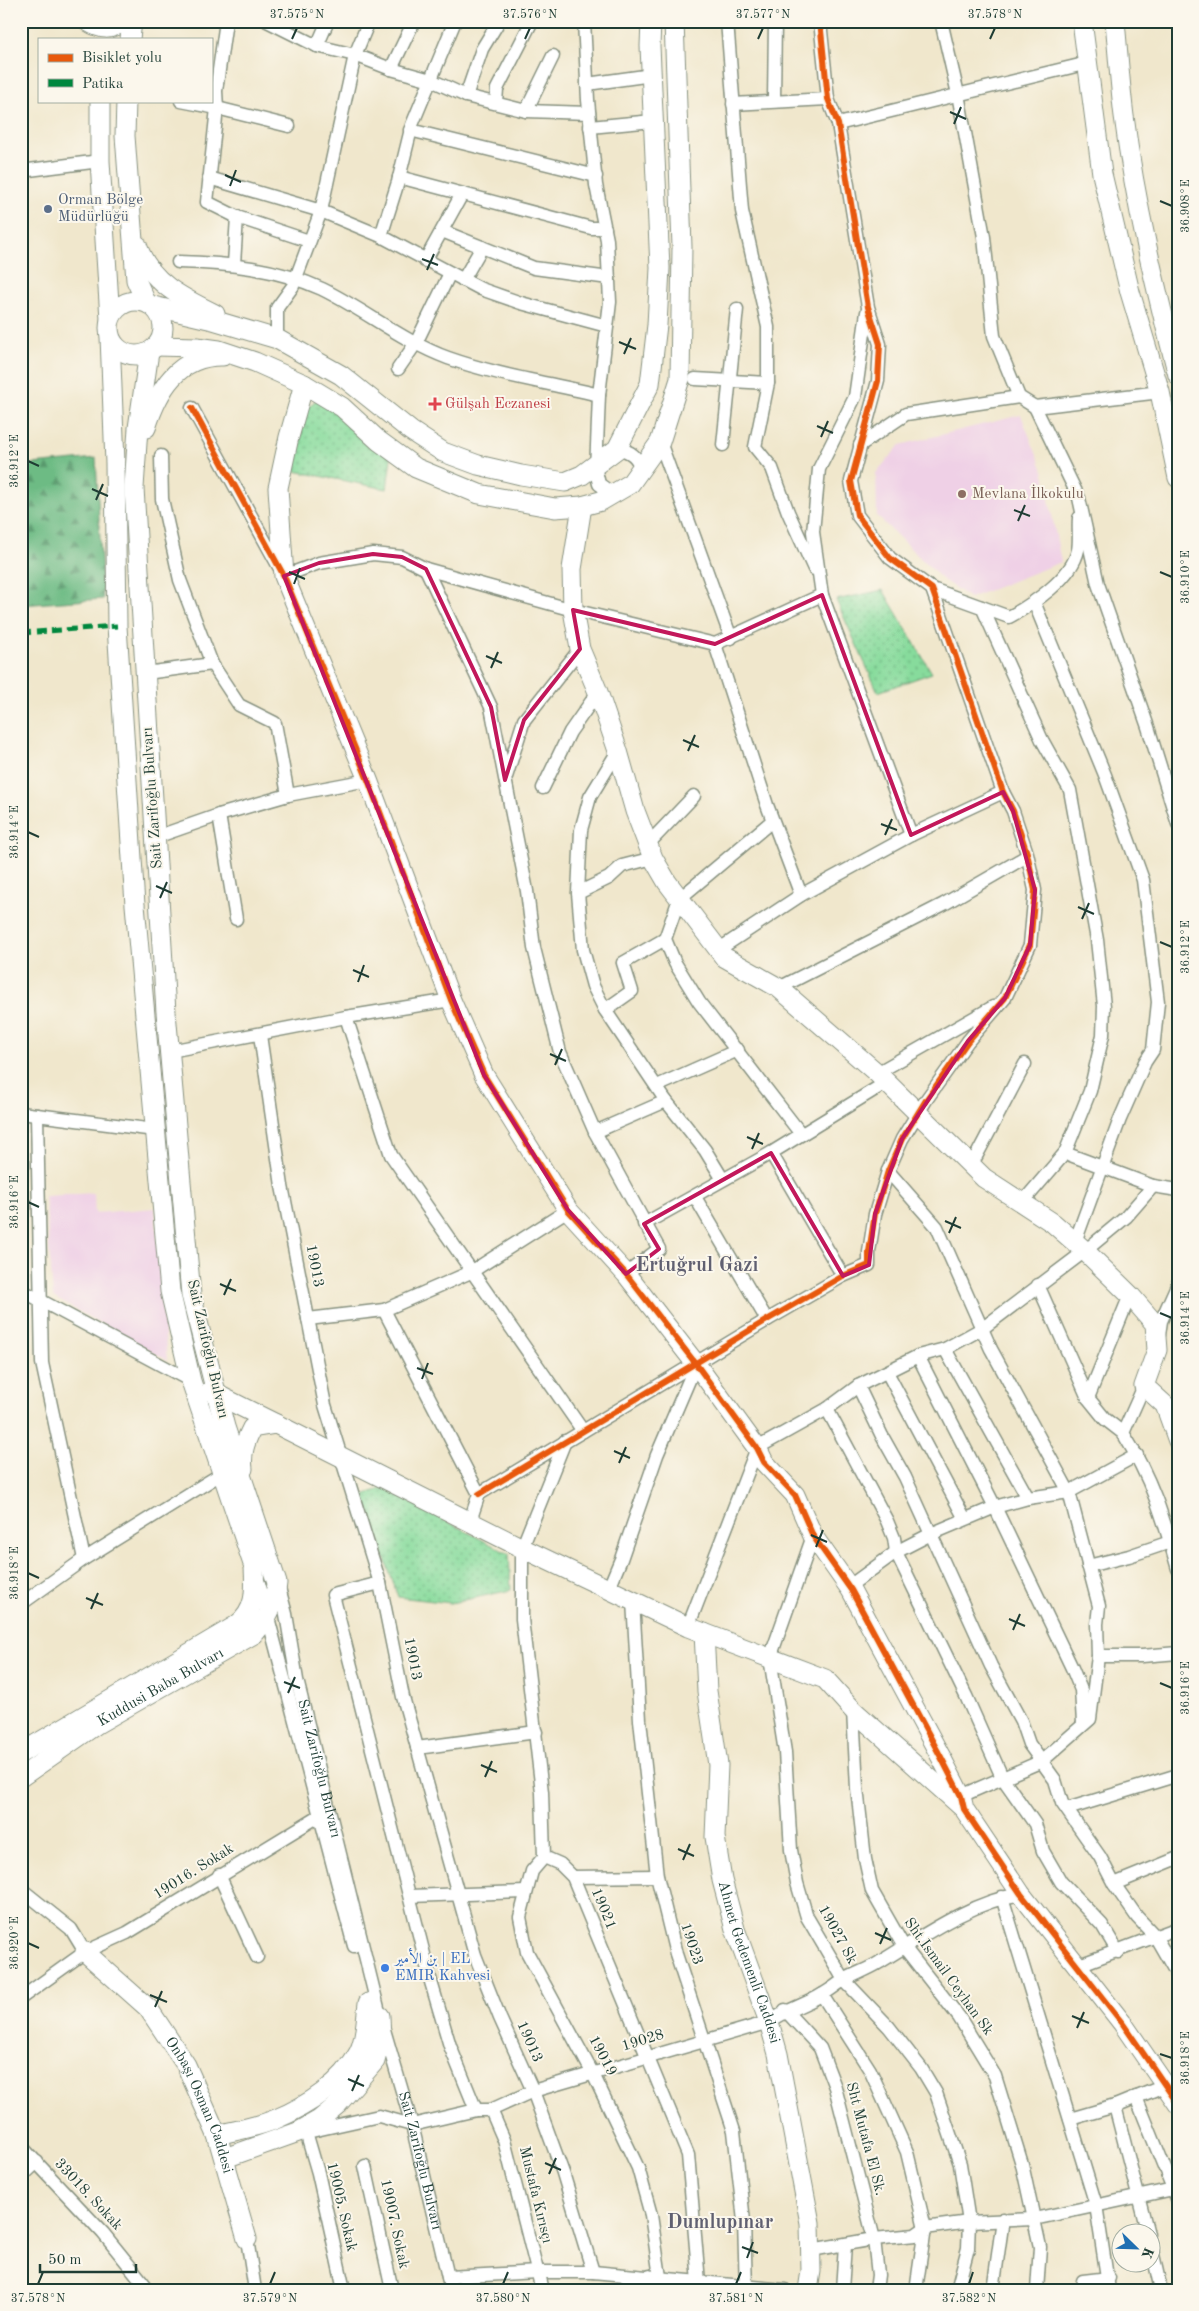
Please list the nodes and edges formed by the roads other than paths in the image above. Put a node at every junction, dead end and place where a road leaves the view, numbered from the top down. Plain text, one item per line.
1 (124, 21) edge
2 (132, 21) edge
3 (226, 21) edge
4 (328, 21) edge
5 (369, 21) edge
6 (414, 21) edge
7 (455, 21) edge
8 (499, 21) edge
9 (532, 21) edge
10 (584, 21) edge
11 (651, 21) edge
12 (674, 21) edge
13 (727, 21) edge
14 (775, 21) edge
15 (820, 21) edge
16 (941, 21) edge
17 (1082, 21) edge
18 (1115, 21) edge
19 (274, 23) edge
20 (96, 28) edge
21 (130, 38) edge
22 (317, 46) junction
23 (355, 55) junction
24 (553, 56) dead end
25 (1088, 62) junction
26 (391, 70) junction
27 (652, 75) junction
28 (431, 80) junction
29 (587, 84) junction
30 (958, 94) junction
31 (466, 96) junction
32 (828, 99) junction
33 (100, 102) edge
34 (126, 102) edge
35 (185, 102) edge
36 (496, 102) junction
37 (774, 102) junction
38 (733, 104) junction
39 (217, 108) junction
40 (526, 111) junction
41 (589, 113) junction
42 (654, 121) junction
43 (838, 124) junction
44 (289, 126) dead end
45 (590, 127) junction
46 (410, 130) junction
47 (100, 161) junction
48 (21, 171) edge
49 (596, 176) junction
50 (209, 178) junction
51 (399, 178) junction
52 (462, 194) junction
53 (321, 211) junction
54 (237, 216) junction
55 (605, 228) junction
56 (132, 230) junction
57 (442, 231) junction
58 (381, 236) junction
59 (309, 242) junction
60 (482, 246) junction
61 (426, 261) junction
62 (178, 262) dead end
63 (234, 264) junction
64 (450, 274) junction
65 (609, 278) junction
66 (295, 279) junction
67 (463, 280) junction
68 (149, 304) junction
69 (868, 307) junction
70 (737, 309) dead end
71 (110, 318) junction
72 (607, 326) junction
73 (245, 329) junction
74 (110, 337) junction
75 (277, 339) junction
76 (416, 343) junction
77 (153, 349) junction
78 (240, 357) junction
79 (398, 369) dead end
80 (1178, 375) edge
81 (695, 379) dead end
82 (730, 381) junction
83 (768, 383) junction
84 (304, 384) junction
85 (1160, 392) junction
86 (599, 395) junction
87 (1018, 397) junction
88 (1035, 407) junction
89 (192, 408) dead end
90 (660, 442) junction
91 (860, 444) junction
92 (723, 445) dead end
93 (618, 449) junction
94 (161, 456) dead end
95 (136, 465) junction
96 (597, 465) junction
97 (641, 471) junction
98 (1178, 478) edge
99 (614, 494) junction
100 (1079, 498) junction
101 (582, 506) junction
102 (426, 569) junction
103 (284, 576) junction
104 (820, 581) junction
105 (932, 589) junction
106 (822, 595) junction
107 (1034, 602) junction
108 (982, 607) junction
109 (573, 610) junction
110 (731, 638) junction
111 (715, 644) junction
112 (580, 650) junction
113 (212, 664) junction
114 (146, 673) junction
115 (598, 692) junction
116 (618, 751) junction
117 (368, 780) junction
118 (505, 780) junction
119 (544, 788) dead end
120 (1003, 792) junction
121 (288, 795) junction
122 (694, 796) dead end
123 (219, 815) junction
124 (772, 821) junction
125 (1178, 824) edge
126 (911, 834) junction
127 (156, 837) junction
128 (650, 851) junction
129 (1027, 856) junction
130 (578, 893) junction
131 (801, 895) junction
132 (679, 899) junction
133 (236, 919) dead end
134 (665, 939) junction
135 (718, 950) junction
136 (779, 988) junction
137 (452, 1000) junction
138 (1000, 1004) junction
139 (605, 1010) junction
140 (346, 1017) junction
141 (260, 1035) junction
142 (738, 1050) junction
143 (170, 1051) junction
144 (1024, 1064) dead end
145 (882, 1078) junction
146 (657, 1086) junction
147 (666, 1102) junction
148 (21, 1113) edge
149 (918, 1114) junction
150 (37, 1115) junction
151 (155, 1130) junction
152 (595, 1132) junction
153 (801, 1134) junction
154 (771, 1153) junction
155 (1065, 1153) junction
156 (971, 1166) junction
157 (1101, 1168) junction
158 (888, 1172) junction
159 (722, 1178) junction
160 (1153, 1186) junction
161 (1178, 1190) edge
162 (695, 1197) junction
163 (1023, 1202) junction
164 (568, 1210) junction
165 (644, 1224) junction
166 (1080, 1246) junction
167 (470, 1272) junction
168 (626, 1274) junction
169 (843, 1276) junction
170 (1178, 1284) edge
171 (1038, 1285) junction
172 (21, 1290) edge
173 (1130, 1295) junction
174 (40, 1299) junction
175 (384, 1310) junction
176 (308, 1319) junction
177 (767, 1320) junction
178 (983, 1328) junction
179 (946, 1349) junction
180 (1158, 1350) junction
181 (918, 1356) junction
182 (696, 1364) junction
183 (887, 1372) junction
184 (191, 1381) junction
185 (858, 1386) junction
186 (1144, 1386) junction
187 (217, 1394) junction
188 (1088, 1398) junction
189 (827, 1409) junction
190 (276, 1424) junction
191 (583, 1431) junction
192 (1123, 1433) junction
193 (1178, 1440) edge
194 (565, 1441) junction
195 (757, 1448) junction
196 (1138, 1455) junction
197 (340, 1456) junction
198 (221, 1474) junction
199 (1069, 1492) junction
200 (479, 1494) junction
201 (247, 1496) junction
202 (1028, 1498) junction
203 (995, 1507) junction
204 (965, 1520) junction
205 (470, 1521) junction
206 (931, 1534) junction
207 (813, 1536) junction
208 (1170, 1542) junction
209 (522, 1548) junction
210 (896, 1552) junction
211 (84, 1559) junction
212 (1088, 1566) junction
213 (254, 1567) junction
214 (1178, 1569) edge
215 (277, 1583) junction
216 (380, 1583) junction
217 (848, 1586) junction
218 (608, 1590) junction
219 (633, 1601) junction
220 (21, 1604) edge
221 (267, 1620) junction
222 (696, 1630) junction
223 (1178, 1653) edge
224 (1098, 1656) junction
225 (770, 1658) junction
226 (852, 1710) junction
227 (1083, 1726) junction
228 (536, 1732) junction
229 (417, 1748) junction
230 (21, 1753) edge
231 (1042, 1762) junction
232 (1178, 1775) edge
233 (21, 1777) edge
234 (1002, 1778) junction
235 (962, 1802) junction
236 (1067, 1808) junction
237 (319, 1816) junction
238 (544, 1857) junction
239 (1178, 1858) edge
240 (219, 1875) junction
241 (657, 1876) junction
242 (573, 1877) junction
243 (1114, 1884) junction
244 (21, 1889) edge
245 (526, 1892) junction
246 (1021, 1894) junction
247 (458, 1895) junction
248 (410, 1896) junction
249 (1002, 1897) junction
250 (1178, 1928) edge
251 (1155, 1936) junction
252 (904, 1947) junction
253 (85, 1952) junction
254 (1118, 1952) junction
255 (257, 1957) dead end
256 (1079, 1965) junction
257 (1178, 1976) edge
258 (844, 1980) junction
259 (822, 1995) junction
260 (21, 1998) edge
261 (374, 2010) junction
262 (785, 2010) junction
263 (769, 2022) junction
264 (706, 2040) junction
265 (648, 2056) junction
266 (593, 2074) junction
267 (1164, 2086) junction
268 (533, 2091) junction
269 (1136, 2097) junction
270 (1178, 2104) edge
271 (1115, 2106) junction
272 (476, 2110) junction
273 (491, 2110) junction
274 (1070, 2119) junction
275 (412, 2125) junction
276 (302, 2132) junction
277 (217, 2135) junction
278 (21, 2146) edge
279 (225, 2158) junction
280 (36, 2162) junction
281 (365, 2166) dead end
282 (21, 2177) edge
283 (1175, 2188) edge
284 (1138, 2197) junction
285 (1178, 2202) edge
286 (1096, 2205) junction
287 (1034, 2219) junction
288 (1003, 2220) junction
289 (969, 2222) junction
290 (1145, 2224) edge
291 (925, 2228) junction
292 (247, 2239) joint
293 (874, 2239) junction
294 (844, 2244) junction
295 (811, 2250) junction
296 (537, 2272) junction
297 (593, 2272) junction
298 (1157, 2274) edge
299 (655, 2277) junction
300 (694, 2284) edge
301 (1109, 2284) edge
302 (448, 2286) edge
303 (747, 2288) edge
304 (149, 2290) edge
305 (255, 2290) edge
306 (344, 2290) edge
307 (392, 2290) edge
308 (542, 2290) edge
309 (650, 2290) edge
310 (785, 2290) edge
311 (808, 2290) edge
312 (842, 2290) edge
313 (876, 2290) edge
314 (916, 2290) edge
315 (957, 2290) edge
316 (993, 2290) edge
317 (1037, 2290) edge
318 (1081, 2290) edge
319 (1161, 2290) edge

1 - 20 main road
2 - 21 main road
3 - 39 street
4 - 22 street
5 - 23 street
6 - 26 street
7 - 28 street
8 - 31 street
9 - 36 street
10 - 29 street
11 - 27 main road
12 - 90 main road
13 - 38 street
14 - 37 street
15 - 32 street
16 - 30 street
17 - 25 main road
18 - 80 main road
19 - 22 street
22 - 23 street
23 - 26 street
23 - 53 street
24 - 40 street
25 - 30 street
25 - 85 main road
26 - 28 street
27 - 29 street
27 - 42 main road
28 - 31 street
28 - 46 street
29 - 41 street
30 - 43 street
30 - 87 street
31 - 36 street
32 - 37 street
32 - 43 street
33 - 47 main road
34 - 56 main road
35 - 39 street
36 - 40 street
37 - 38 street
38 - 83 street
39 - 44 street
39 - 50 street
40 - 41 street
41 - 45 street
42 - 45 street
42 - 93 main road
43 - 69 street
45 - 49 street
46 - 49 street
46 - 51 street
47 - 48 street
47 - 71 main road
49 - 55 street
50 - 53 street
50 - 54 street
51 - 52 street
51 - 58 street
52 - 55 street
52 - 57 street
53 - 58 street
53 - 59 street
54 - 59 street
54 - 63 street
55 - 65 street
56 - 68 main road
56 - 73 main road
57 - 60 street
57 - 61 street
58 - 61 street
59 - 66 street
60 - 65 street
60 - 67 street
61 - 64 street
62 - 63 street
63 - 66 street
64 - 67 street
64 - 76 street
65 - 72 street
66 - 75 street
66 - 76 street
67 - 72 street
68 - 71 main road
68 - 73 main road
68 - 77 main road
69 - 91 street
69 - 104 street
70 - 82 street
71 - 74 main road
72 - 86 street
73 - 75 main road
74 - 77 main road
74 - 151 main road, Sait Zarifoğlu Bulvarı
75 - 96 main road
76 - 79 street
76 - 86 street
77 - 78 main road
77 - 95 main road, Sait Zarifoğlu Bulvarı
78 - 84 main road
78 - 95 main road
81 - 82 street
82 - 83 street
82 - 92 street
83 - 104 street
84 - 101 main road
84 - 103 main road
85 - 88 street
85 - 98 main road
86 - 96 street
87 - 88 street
87 - 91 street
88 - 100 street
89 - 103 street
90 - 97 main road
90 - 110 street
91 - 105 street
93 - 96 main road
93 - 97 street
94 - 113 street
95 - 114 main road, Sait Zarifoğlu Bulvarı
96 - 99 street
97 - 99 main road
99 - 101 main road
100 - 107 street
100 - 125 street
101 - 109 main road
102 - 103 street
102 - 109 street
102 - 118 street
103 - 117 main road
104 - 106 street
105 - 108 street
105 - 120 street
106 - 110 street
106 - 126 street
107 - 108 street
107 - 157 street
108 - 155 street
109 - 111 street
109 - 112 main road
110 - 111 street
111 - 124 street
112 - 115 main road
112 - 118 street
113 - 114 street
113 - 121 street
114 - 127 main road, Sait Zarifoğlu Bulvarı
115 - 116 main road
115 - 119 street
116 - 128 main road
116 - 130 street
117 - 121 street
117 - 137 main road
118 - 152 street
120 - 126 street
120 - 129 street
121 - 123 street
122 - 128 street
123 - 127 street
123 - 133 street
124 - 131 street
124 - 132 street
126 - 131 street
127 - 143 main road, Sait Zarifoğlu Bulvarı
128 - 130 street
128 - 132 main road
129 - 136 street
129 - 138 street
130 - 139 street
131 - 135 street
132 - 134 street
132 - 135 main road
134 - 139 street
134 - 142 street
135 - 136 main road
136 - 145 main road
137 - 140 street
137 - 164 main road
138 - 145 street
138 - 149 street
139 - 146 street
140 - 141 street
140 - 167 street
141 - 143 street
141 - 176 street, 19013
142 - 146 street
142 - 153 street
143 - 187 main road, Sait Zarifoğlu Bulvarı
144 - 156 street
145 - 149 main road
145 - 153 street
146 - 147 street
147 - 152 street
147 - 159 street
148 - 150 street
149 - 156 main road
149 - 158 street
150 - 151 street
150 - 174 street
151 - 184 main road, Sait Zarifoğlu Bulvarı
152 - 165 street
153 - 154 street
154 - 159 street
154 - 169 street
155 - 157 street
155 - 163 street
156 - 163 main road
157 - 160 street
157 - 166 street
158 - 169 street
158 - 178 street
159 - 162 street
160 - 161 street
160 - 166 street
162 - 165 street
162 - 177 street
163 - 166 main road
164 - 167 street
164 - 168 main road
165 - 168 street
166 - 171 street
166 - 173 main road
167 - 175 street
167 - 191 street
168 - 182 main road
169 - 177 street
170 - 180 street
171 - 178 street
171 - 188 street
172 - 174 street
173 - 180 main road
173 - 188 street
174 - 184 street
174 - 211 street
175 - 176 street
175 - 200 street
176 - 197 street, 19013
177 - 182 street
178 - 179 street
178 - 199 street
179 - 181 street
179 - 202 street
180 - 186 main road
181 - 183 street
181 - 203 street
182 - 191 street
182 - 195 main road
182 - 218 street
183 - 185 street
183 - 204 street
184 - 187 main road
184 - 198 main road, Sait Zarifoğlu Bulvarı
185 - 189 street
185 - 206 street
186 - 192 street
186 - 193 main road
187 - 190 main road
187 - 201 main road, Sait Zarifoğlu Bulvarı
188 - 192 street
189 - 195 street
189 - 210 street
190 - 197 main road
190 - 201 main road
191 - 194 street
192 - 196 street
194 - 200 street
194 - 209 street
195 - 207 main road
195 - 222 street
196 - 199 street
196 - 208 street
197 - 205 main road
197 - 216 street, 19013
198 - 211 street
198 - 213 main road, Sait Zarifoğlu Bulvarı
199 - 202 street
199 - 212 street
200 - 205 street
201 - 215 main road, Sait Zarifoğlu Bulvarı
202 - 203 street
203 - 204 street
203 - 227 street
204 - 206 street
205 - 209 main road
206 - 210 street
206 - 231 street
207 - 217 main road
207 - 225 street, 19027 Sk
208 - 212 street
208 - 214 street
209 - 218 main road
209 - 228 street
210 - 217 street
210 - 234 street
211 - 220 street
212 - 224 street
213 - 221 street, Sait Zarifoğlu Bulvarı
213 - 230 main road, Kuddusi Baba Bulvarı
215 - 221 main road, Kuddusi Baba Bulvarı
215 - 261 street, Sait Zarifoğlu Bulvarı
216 - 229 street, 19013
216 - 248 street
217 - 235 main road
218 - 219 main road
219 - 222 main road
219 - 241 street, 19023
221 - 233 main road, Kuddusi Baba Bulvarı
221 - 237 street, Sait Zarifoğlu Bulvarı
222 - 225 main road
222 - 263 main road, Ahmet Gedemenli Caddesi
223 - 224 street
224 - 227 street
225 - 226 main road
225 - 258 street, 19027 Sk
226 - 235 main road
226 - 252 street, Sht.Ismail Ceyhan Sk
227 - 231 street
228 - 229 street
228 - 238 street
229 - 247 street, 19013
231 - 234 street
231 - 236 street
232 - 236 street
234 - 235 street
234 - 254 street
235 - 246 main road
236 - 243 street
237 - 240 street, 19016. Sokak
237 - 261 street, Sait Zarifoğlu Bulvarı
238 - 242 street, 19021
238 - 245 street, 19019
239 - 243 street
240 - 253 street, 19016. Sokak
240 - 255 street
241 - 242 street
241 - 264 street, 19023
242 - 265 street, 19021
243 - 251 street
244 - 253 street
245 - 247 street
245 - 266 street, 19019
246 - 249 street
246 - 256 main road
247 - 248 street
247 - 268 street, 19013
248 - 272 street
249 - 252 street
249 - 274 street
250 - 251 street
251 - 254 street
251 - 257 street
252 - 258 street
252 - 287 street, Sht.Ismail Ceyhan Sk
253 - 260 street, 19016. Sokak
253 - 277 main road, Onbaşı Osman Caddesi
254 - 256 street
256 - 267 main road
258 - 259 street
258 - 289 street, 19027 Sk
259 - 262 street
259 - 291 street
261 - 275 street, Sait Zarifoğlu Bulvarı
261 - 276 main road
261 - 277 main road
262 - 263 street
262 - 293 street, Sht Mutafa El Sk.
263 - 264 street, 19028
263 - 295 main road, Ahmet Gedemenli Caddesi
264 - 265 street, 19028
264 - 303 street, 19023
265 - 266 street, 19028
265 - 300 street, 19021
266 - 268 street, 19028
266 - 299 street, 19019
267 - 269 street
267 - 270 main road
268 - 273 street, 19028
268 - 297 street, 19013
269 - 271 street
269 - 283 street
271 - 274 street
271 - 284 street
272 - 273 street, 19028
272 - 275 street, 19028
273 - 296 street, Mustafa Kırısçı
274 - 286 street
275 - 276 street
275 - 302 street, Sait Zarifoğlu Bulvarı
276 - 279 main road
276 - 306 street, 19005. Sokak
277 - 279 main road, Onbaşı Osman Caddesi
278 - 280 street, 33018. Sokak
279 - 292 main road, Onbaşı Osman Caddesi
280 - 282 street
280 - 304 street, 33018. Sokak
281 - 307 street, 19007. Sokak
283 - 284 street
283 - 285 street
284 - 286 street
284 - 290 street
286 - 287 street
286 - 301 street
287 - 288 street
287 - 317 street, Sht.Ismail Ceyhan Sk
288 - 289 street
288 - 316 street
289 - 291 street
289 - 315 street, 19027 Sk
291 - 293 street
291 - 314 street
292 - 305 street, Onbaşı Osman Caddesi
293 - 294 street
293 - 313 street, Sht Mutafa El Sk.
294 - 295 street
294 - 312 street
295 - 311 main road, Ahmet Gedemenli Caddesi
296 - 297 street
296 - 302 street
296 - 308 street, Mustafa Kırısçı
297 - 299 street
298 - 319 street
299 - 300 street
299 - 309 street, 19019
300 - 303 street
301 - 318 street
303 - 310 street

